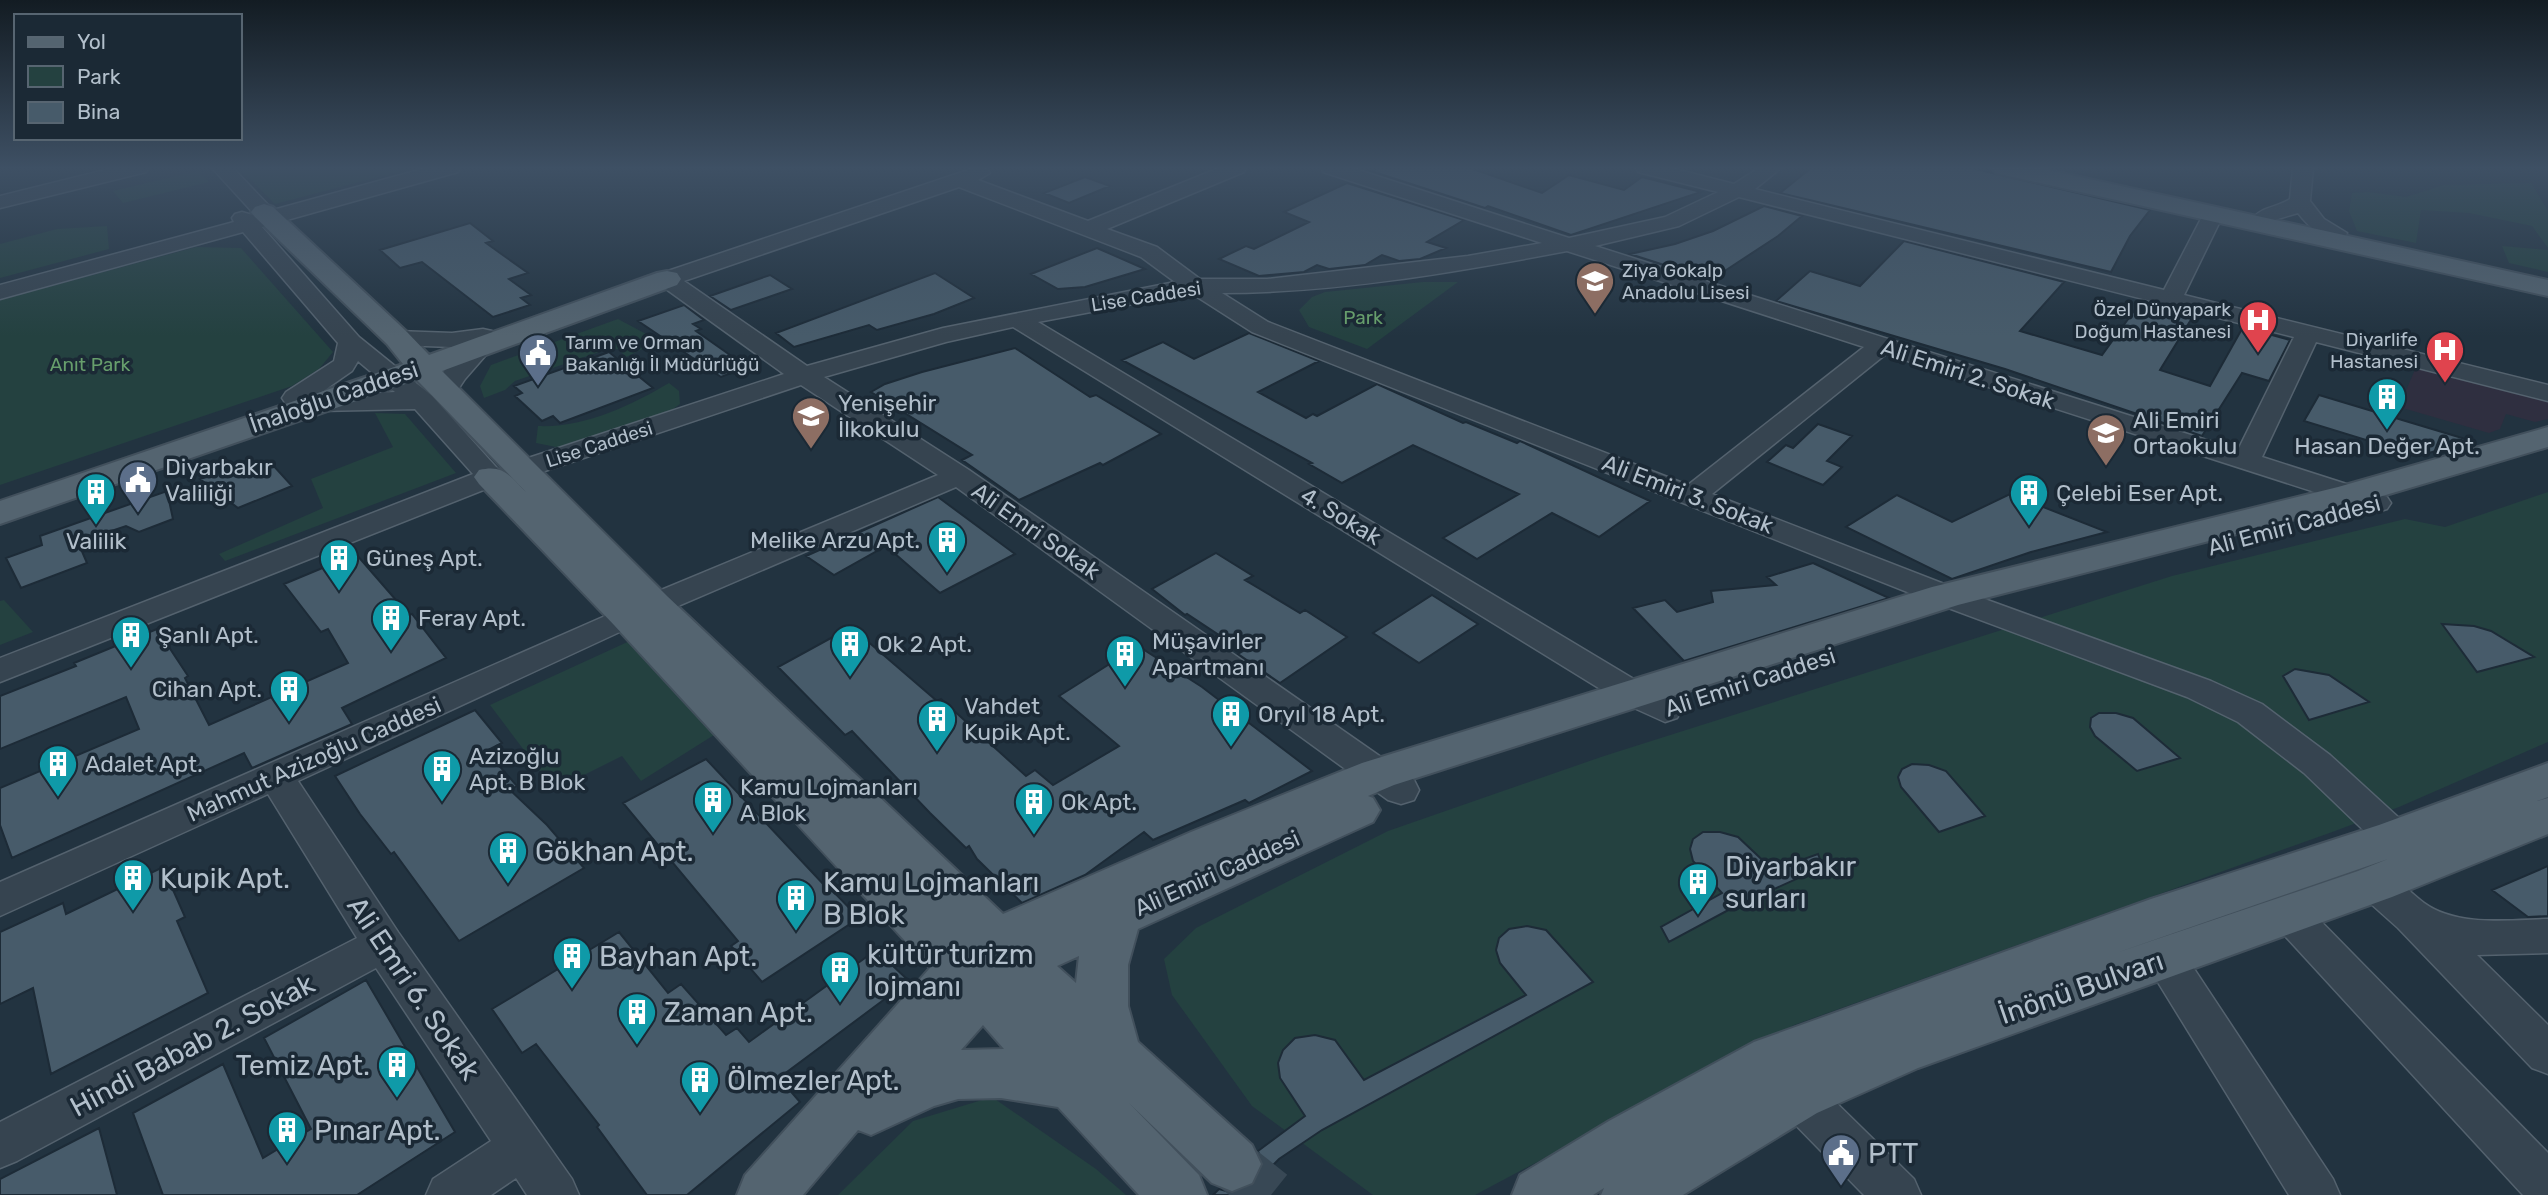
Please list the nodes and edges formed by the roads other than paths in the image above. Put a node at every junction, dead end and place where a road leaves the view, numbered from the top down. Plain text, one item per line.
1 (258, 223) edge
2 (255, 224) edge
3 (255, 224) edge
4 (259, 224) edge
5 (830, 224) edge
6 (1074, 224) edge
7 (1100, 224) edge
8 (1497, 224) edge
9 (1663, 224) edge
10 (1868, 224) edge
11 (2209, 224) edge
12 (2262, 224) edge
13 (2294, 224) edge
14 (2318, 224) edge
15 (1088, 229) junction
16 (2336, 233) junction
17 (1559, 244) junction
18 (667, 279) junction
19 (2548, 279) edge
20 (0, 283) edge
21 (1195, 286) junction
22 (1267, 286) junction
23 (2548, 288) edge
24 (0, 292) edge
25 (2171, 299) junction
26 (1018, 320) junction
27 (1260, 327) junction
28 (2308, 334) junction
29 (350, 342) junction
30 (1880, 346) junction
31 (411, 371) junction
32 (804, 376) junction
33 (2548, 393) edge
34 (306, 401) junction
35 (2548, 437) edge
36 (2548, 452) edge
37 (2246, 462) junction
38 (507, 473) junction
39 (958, 475) junction
40 (1692, 496) junction
41 (0, 497) edge
42 (2364, 499) junction
43 (0, 513) edge
44 (1964, 602) junction
45 (640, 611) junction
46 (0, 671) edge
47 (1650, 702) junction
48 (276, 777) junction
49 (2548, 779) edge
50 (1390, 782) junction
51 (2548, 815) edge
52 (2396, 838) junction
53 (0, 900) edge
54 (2394, 900) junction
55 (2288, 913) junction
56 (1116, 918) junction
57 (2548, 936) edge
58 (383, 944) junction
59 (2164, 958) junction
60 (990, 964) junction
61 (2548, 1054) edge
62 (1094, 1070) junction
63 (1797, 1095) junction
64 (862, 1119) junction
65 (0, 1146) edge
66 (521, 1148) junction
67 (1232, 1164) tunnel mouth
68 (2548, 1187) edge
69 (450, 1195) edge
70 (555, 1195) edge
71 (766, 1195) edge
72 (791, 1195) edge
73 (1178, 1195) edge
74 (1541, 1195) edge
75 (1630, 1195) edge
76 (1897, 1195) edge
77 (2316, 1195) edge

1 - 29 street
2 - 24 street
3 - 20 street
4 - 31 main road
5 - 18 street
6 - 15 street, Ali Emiri 3. Sokak
7 - 15 street
8 - 17 street, Ali Emiri 2. Sokak
9 - 17 street, Lise Caddesi
10 - 25 street
11 - 25 street
12 - 23 main road
13 - 16 main road
14 - 16 street
15 - 21 street, Ali Emiri 3. Sokak
16 - 19 main road
17 - 22 street, Lise Caddesi
17 - 30 street, Ali Emiri 2. Sokak
18 - 31 main road, İnaloğlu Caddesi
18 - 32 street, Ali Emri Sokak
21 - 22 street, Lise Caddesi
21 - 26 street, Lise Caddesi
21 - 27 street, Ali Emiri 3. Sokak
22 - 27 street
25 - 28 street
26 - 32 street, Lise Caddesi
26 - 47 street, 4. Sokak
27 - 40 street, Ali Emiri 3. Sokak
28 - 33 street
28 - 37 street
29 - 31 street
29 - 34 street
30 - 37 street, Ali Emiri 2. Sokak
30 - 40 street
31 - 34 main road, İnaloğlu Caddesi
31 - 38 main road
32 - 38 street, Lise Caddesi
32 - 39 street, Ali Emri Sokak
34 - 41 main road
34 - 43 main road, İnaloğlu Caddesi
35 - 42 main road
36 - 42 main road, Ali Emiri Caddesi
37 - 42 street, Ali Emiri 2. Sokak
38 - 45 main road
38 - 46 street, Lise Caddesi
39 - 45 street, Mahmut Azizoğlu Caddesi
39 - 50 street, Ali Emri Sokak
40 - 44 street, Ali Emiri 3. Sokak
42 - 44 main road
44 - 47 main road
44 - 52 street, Ali Emiri 3. Sokak
45 - 48 street, Mahmut Azizoğlu Caddesi
45 - 60 main road
47 - 50 main road
48 - 53 street, Mahmut Azizoğlu Caddesi
48 - 58 street, Ali Emri 6. Sokak
49 - 52 main road
50 - 56 main road, Ali Emiri Caddesi
50 - 60 main road
51 - 54 main road, İnönü Bulvarı
52 - 74 main road
54 - 55 main road, İnönü Bulvarı
54 - 57 street
54 - 61 street
55 - 59 main road, İnönü Bulvarı
55 - 68 street
56 - 60 main road, Ali Emiri Caddesi
56 - 62 main road
58 - 65 street, Hindi Babab 2. Sokak
58 - 66 street, Ali Emri 6. Sokak
59 - 63 main road, İnönü Bulvarı
59 - 77 street
60 - 62 main road
60 - 64 main road
60 - 71 main road
62 - 64 main road
62 - 67 main road
62 - 73 main road
63 - 75 main road, İnönü Bulvarı
63 - 76 street
64 - 72 main road
66 - 69 street
66 - 70 street, Ali Emri 6. Sokak

